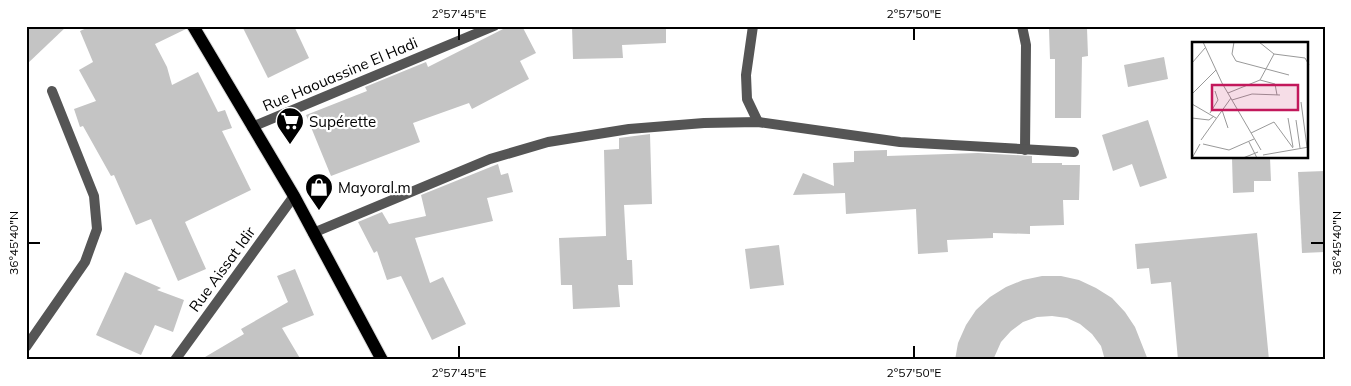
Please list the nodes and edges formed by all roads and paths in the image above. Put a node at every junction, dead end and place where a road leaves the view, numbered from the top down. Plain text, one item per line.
1 (192, 26) edge
2 (494, 26) edge
3 (753, 26) edge
4 (1022, 26) edge
5 (52, 91) dead end
6 (758, 122) junction
7 (252, 127) junction
8 (1025, 150) junction
9 (1074, 152) dead end
10 (294, 196) junction
11 (313, 233) junction
12 (26, 347) edge
13 (175, 360) edge
14 (382, 360) edge

1 - 7 main road
2 - 7 street, Rue Haouassine El Hadi
3 - 6 street
4 - 8 street
5 - 12 street
6 - 8 street
6 - 11 street
7 - 10 main road
8 - 9 street
10 - 11 main road
10 - 13 street, Rue Aissat Idir
11 - 14 main road

